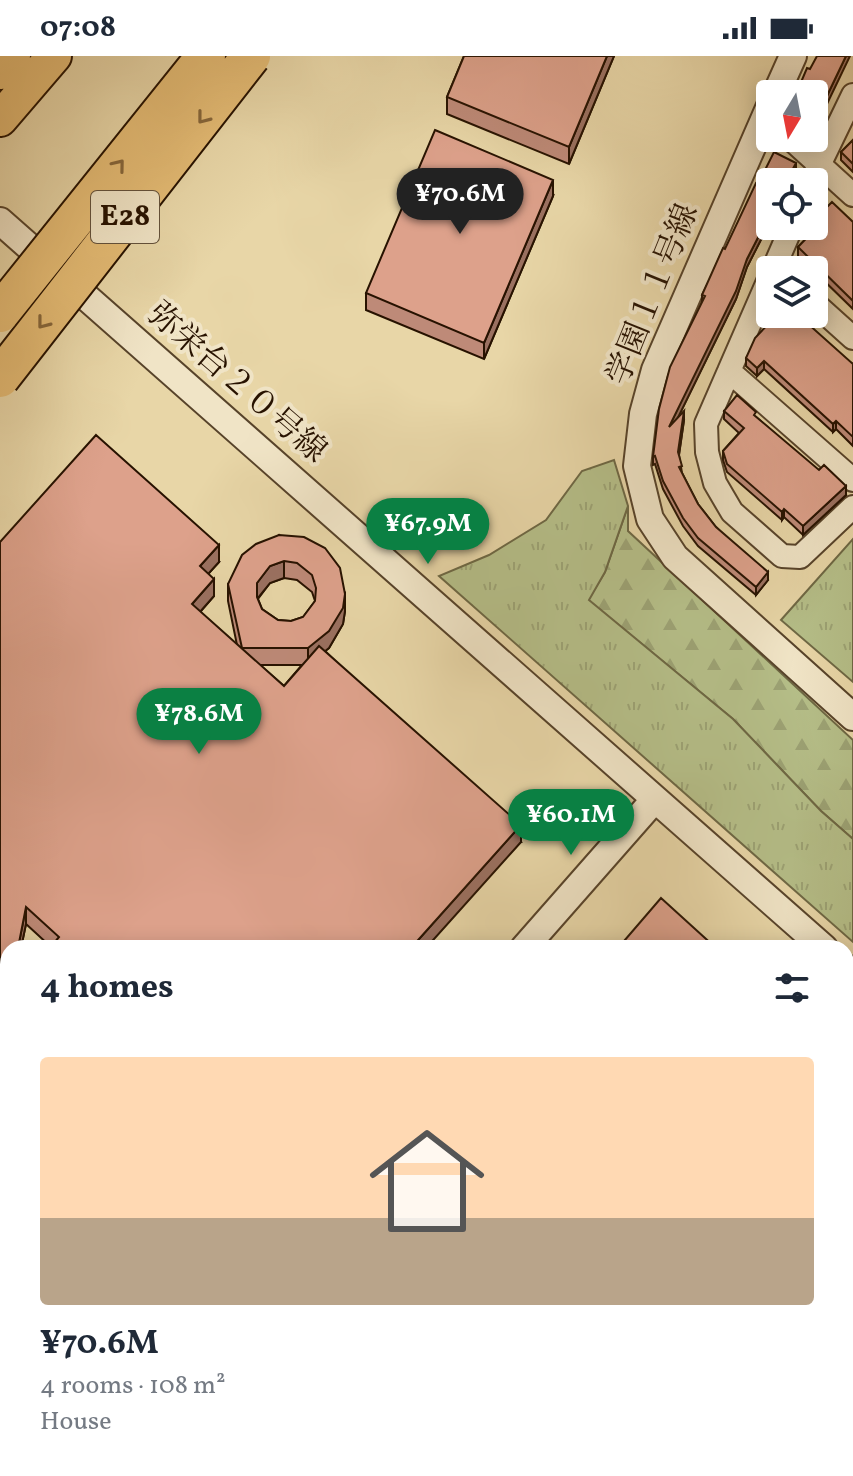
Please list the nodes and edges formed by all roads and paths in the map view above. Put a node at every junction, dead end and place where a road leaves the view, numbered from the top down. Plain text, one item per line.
1 (13, 56) edge
2 (54, 56) edge
3 (206, 56) edge
4 (251, 56) edge
5 (793, 56) edge
6 (0, 72) edge
7 (783, 80) edge
8 (853, 95) edge
9 (0, 119) edge
10 (756, 141) edge
11 (817, 168) edge
12 (828, 181) edge
13 (853, 195) edge
14 (0, 221) edge
15 (756, 311) edge
16 (0, 313) edge
17 (828, 316) edge
18 (853, 338) edge
19 (729, 371) junction
20 (0, 378) edge
21 (853, 480) edge
22 (853, 507) edge
23 (853, 717) edge
24 (655, 799) junction
25 (531, 940) edge
26 (815, 940) edge

1 - 6 main road
2 - 9 main road
16 -> 3 highway, E28, bridge
4 -> 20 highway, E28, bridge
5 - 7 street, 学園１１号線
8 - 11 street
10 - 23 street, 学園１１号線
12 - 13 street
14 - 24 street, 弥栄台２０号線
15 - 19 street
17 - 18 street
19 - 21 street
19 - 22 street
24 - 25 street
24 - 26 street, 弥栄台２０号線

